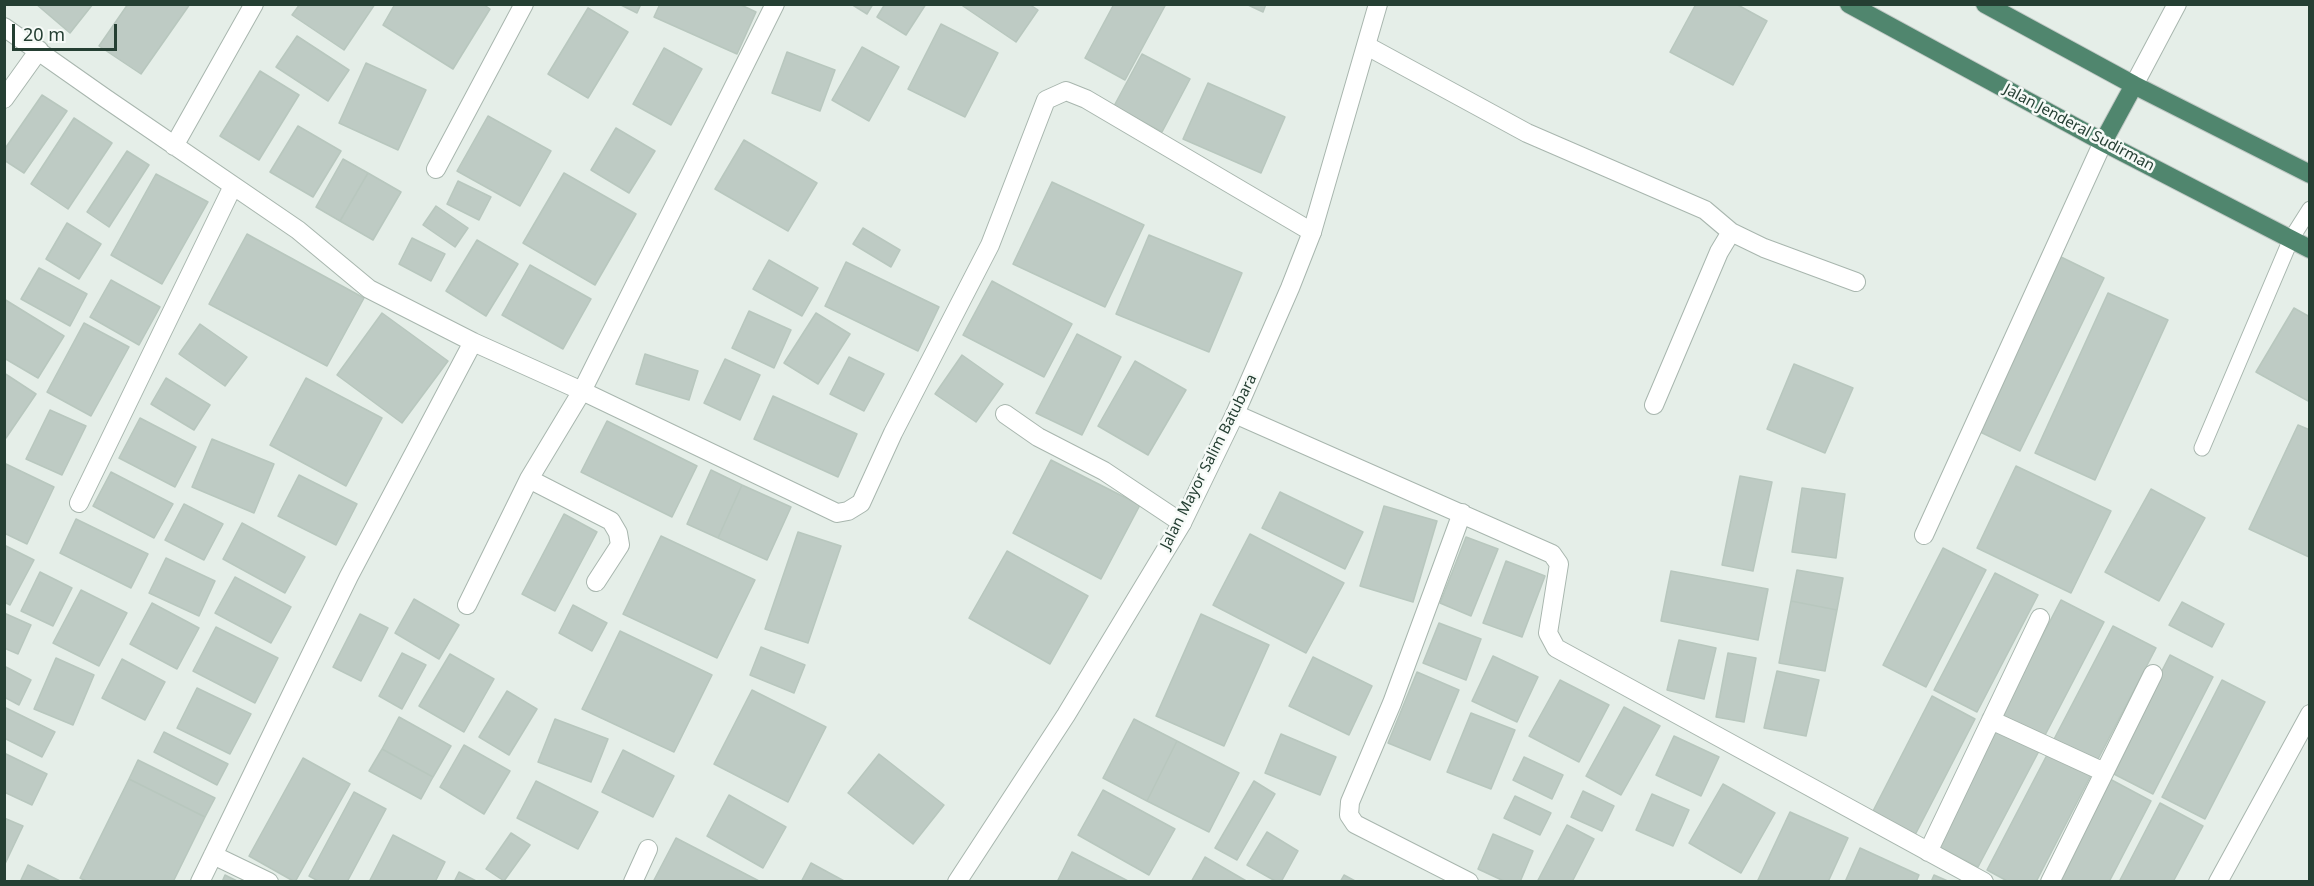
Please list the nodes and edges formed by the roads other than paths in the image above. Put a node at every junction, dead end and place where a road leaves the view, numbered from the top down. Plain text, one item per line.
1 (254, 4) edge
2 (524, 4) edge
3 (775, 4) edge
4 (1378, 4) edge
5 (1849, 4) edge
6 (1985, 4) edge
7 (2177, 4) edge
8 (4, 27) edge
9 (1367, 46) junction
10 (39, 50) junction
11 (2134, 85) junction
12 (4, 99) edge
13 (2103, 142) junction
14 (174, 146) junction
15 (436, 169) dead end
16 (2310, 174) edge
17 (233, 186) junction
18 (2310, 209) edge
19 (1312, 232) junction
20 (1731, 232) junction
21 (2291, 238) junction
22 (2310, 249) edge
23 (1856, 282) dead end
24 (473, 342) junction
25 (582, 391) junction
26 (1654, 405) dead end
27 (1005, 414) dead end
28 (1235, 414) junction
29 (2202, 448) dead end
30 (529, 479) junction
31 (79, 503) dead end
32 (1462, 513) junction
33 (1182, 523) junction
34 (1924, 535) dead end
35 (596, 582) dead end
36 (467, 605) dead end
37 (2040, 618) dead end
38 (2153, 674) dead end
39 (2308, 719) edge
40 (1991, 720) junction
41 (2104, 772) junction
42 (648, 849) dead end
43 (1928, 852) junction
44 (213, 855) junction
45 (200, 882) edge
46 (269, 882) edge
47 (633, 882) edge
48 (957, 882) edge
49 (1469, 882) edge
50 (1984, 882) edge
51 (2050, 882) edge
52 (2218, 882) edge

1 - 14 street
2 - 15 street
3 - 25 street
4 - 9 street, Jalan Mayor Salim Batubara
5 - 13 highway, Jalan Jenderal Sudirman
6 - 11 highway
7 - 11 street
8 - 10 street
9 - 19 street, Jalan Mayor Salim Batubara
9 - 20 street
10 - 12 street
10 - 14 street
11 - 13 highway
11 - 16 highway
13 - 21 highway, Jalan Jenderal Sudirman
13 - 34 street
14 - 17 street
17 - 24 street
17 - 31 street
18 - 21 lane
19 - 25 street
19 - 28 street, Jalan Mayor Salim Batubara
20 - 23 street
20 - 26 street
21 - 22 highway, Jalan Jenderal Sudirman
21 - 29 lane
24 - 25 street
24 - 44 street
25 - 30 street
27 - 33 street
28 - 32 street
28 - 33 street, Jalan Mayor Salim Batubara
30 - 35 street
30 - 36 street
32 - 43 street
32 - 49 street
33 - 48 street, Jalan Mayor Salim Batubara
37 - 40 street
38 - 41 street
39 - 52 street
40 - 41 street
40 - 43 street
41 - 51 street
42 - 47 street
43 - 50 street
44 - 45 street
44 - 46 street

